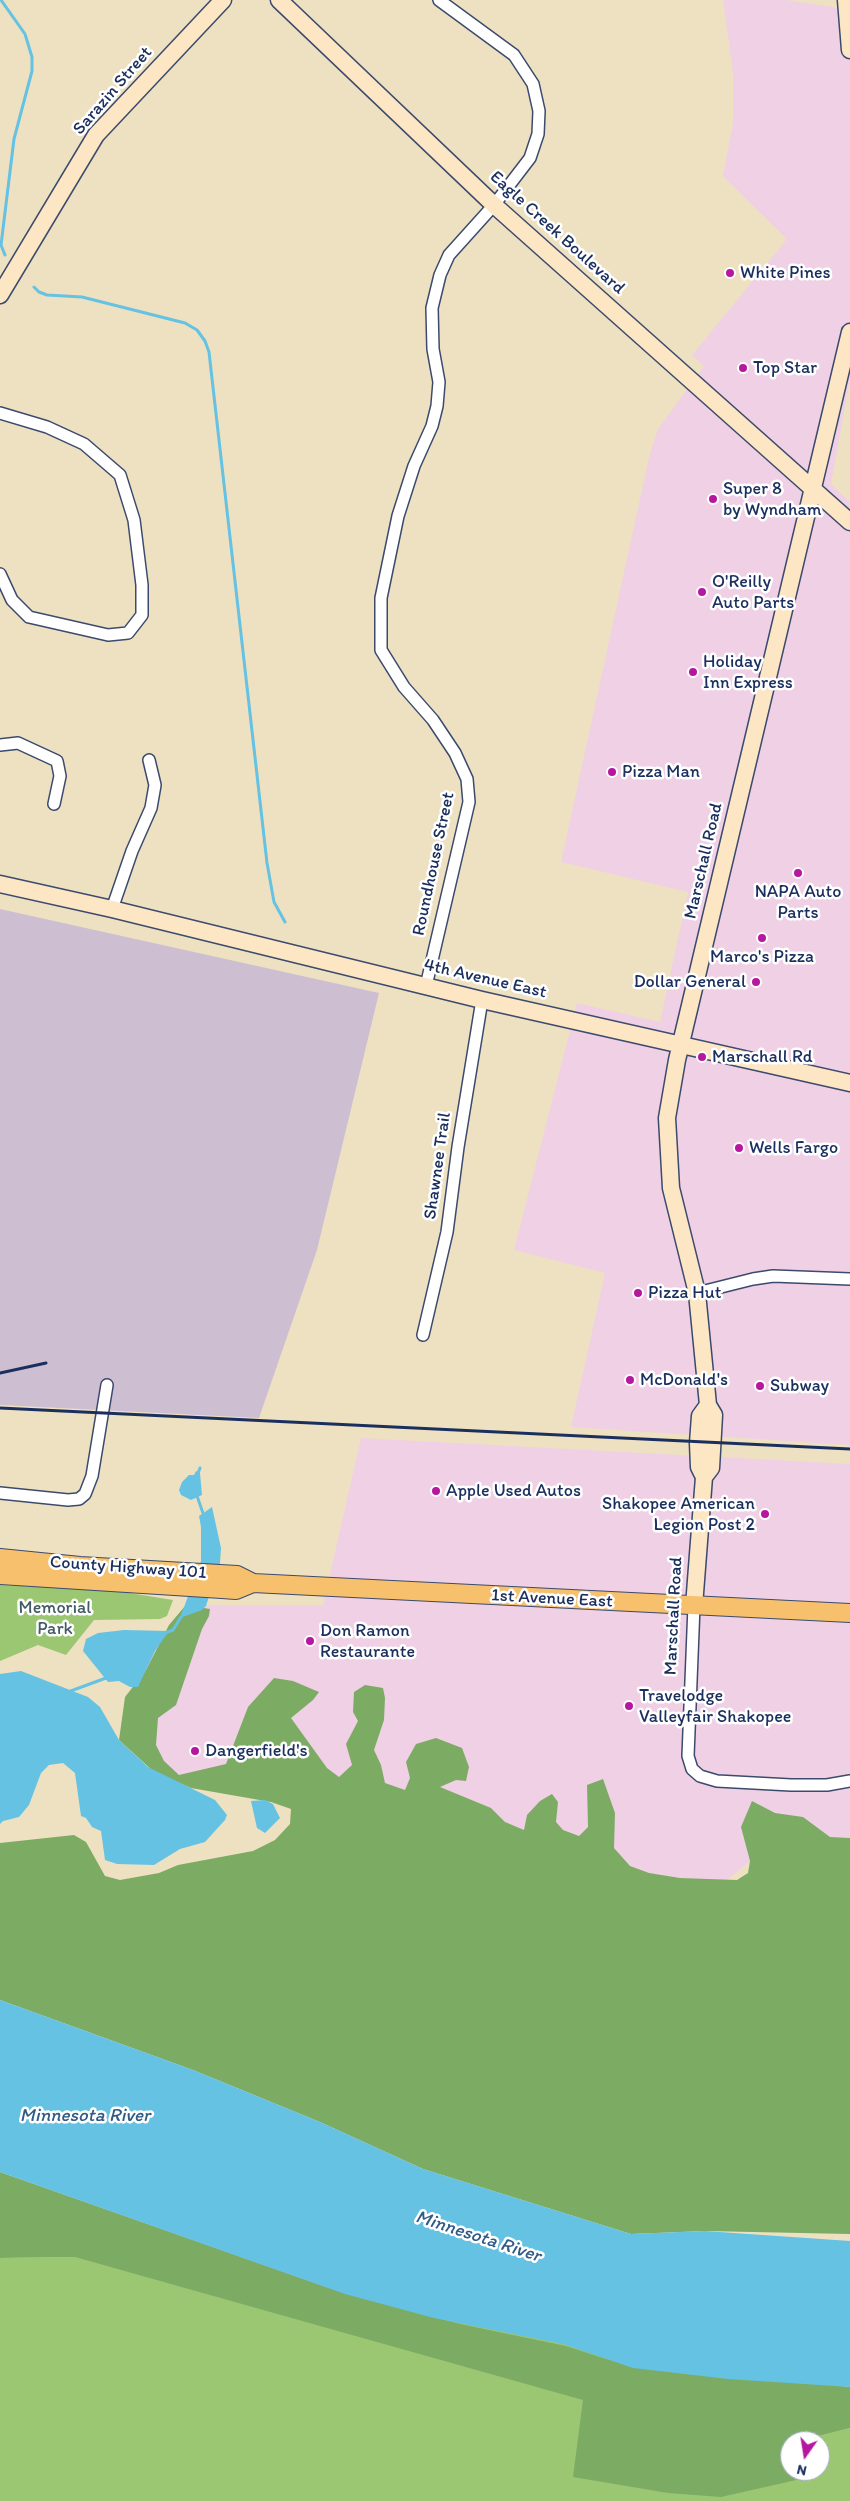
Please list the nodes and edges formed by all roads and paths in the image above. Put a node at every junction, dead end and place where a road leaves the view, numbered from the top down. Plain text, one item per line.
1 (223, 0) edge
2 (279, 0) edge
3 (439, 0) edge
4 (846, 0) edge
5 (850, 50) edge
6 (494, 205) junction
7 (0, 296) edge
8 (850, 332) edge
9 (0, 413) edge
10 (814, 489) junction
11 (850, 522) edge
12 (0, 574) edge
13 (0, 745) edge
14 (149, 760) dead end
15 (54, 804) dead end
16 (0, 884) edge
17 (112, 909) junction
18 (426, 986) junction
19 (482, 1000) junction
20 (681, 1045) junction
21 (850, 1083) edge
22 (850, 1279) edge
23 (697, 1293) junction
24 (423, 1335) dead end
25 (107, 1385) dead end
26 (0, 1493) edge
27 (0, 1558) edge
28 (0, 1575) edge
29 (157, 1579) junction
30 (253, 1583) joint
31 (694, 1606) junction
32 (850, 1613) edge
33 (850, 1781) edge

1 - 7 street, Sarazin Street
2 - 6 street, Eagle Creek Boulevard
3 - 6 street, Roundhouse Street
4 - 5 street
6 - 10 street, Eagle Creek Boulevard
6 - 18 street, Roundhouse Street
8 - 10 street, Marschall Road
9 - 12 street
10 - 11 street, Eagle Creek Boulevard
10 - 20 street, Marschall Road
13 - 15 street
14 - 17 street
16 - 17 street, 4th Avenue East
17 - 18 street, 4th Avenue East
18 - 19 street, 4th Avenue East
19 - 20 street, 4th Avenue East
19 - 24 street, Shawnee Trail
20 - 21 street, 4th Avenue East
20 - 23 street, Marschall Road
22 - 23 street
23 - 31 street, Marschall Road
25 - 26 street
27 - 29 main road, County Highway 101
28 - 29 main road
29 - 30 main road, County Highway 101
30 - 31 main road, 1st Avenue East
31 - 32 main road, 1st Avenue East
31 - 33 street, Marschall Road

